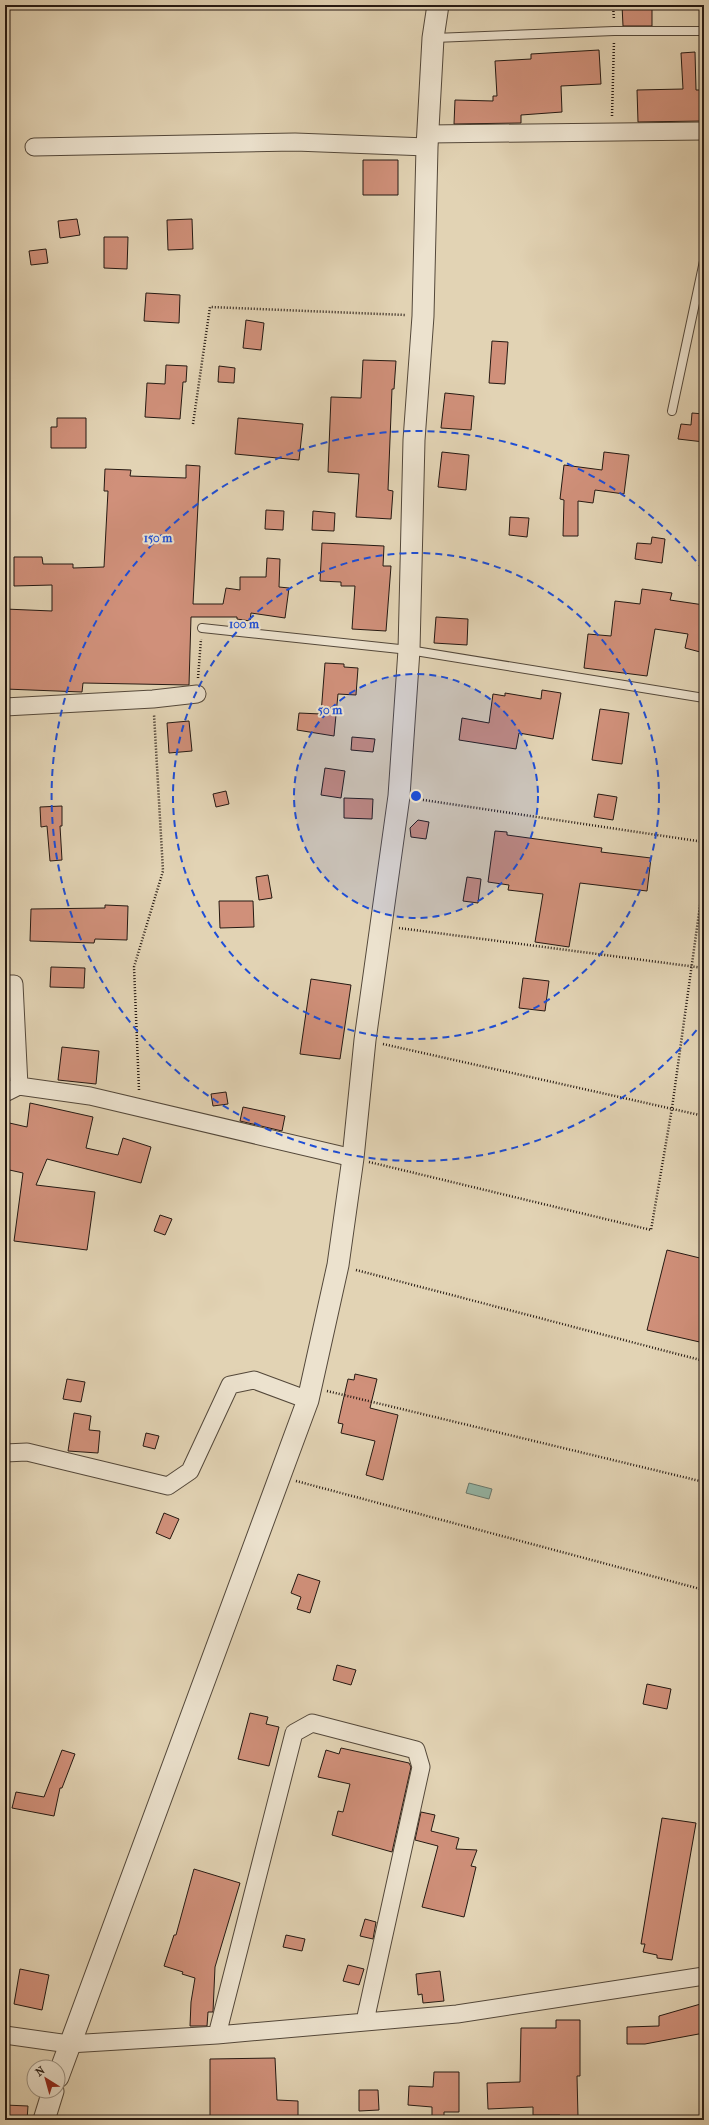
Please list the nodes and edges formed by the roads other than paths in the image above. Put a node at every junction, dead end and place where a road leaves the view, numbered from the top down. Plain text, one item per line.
1 (438, 5) edge
2 (704, 30) edge
3 (433, 38) junction
4 (704, 132) edge
5 (428, 140) junction
6 (34, 147) dead end
7 (704, 261) edge
8 (672, 411) dead end
9 (202, 628) road end
10 (409, 650) junction
11 (197, 694) road end
12 (704, 698) edge
13 (5, 707) edge
14 (5, 984) edge
15 (12, 1090) edge
16 (353, 1158) junction
17 (310, 1393) junction
18 (5, 1453) edge
19 (704, 1976) edge
20 (365, 2021) junction
21 (5, 2035) edge
22 (217, 2035) junction
23 (69, 2044) junction
24 (64, 2059) edge
25 (51, 2099) edge
26 (44, 2120) edge

1 - 3 street
2 - 3 lane
3 - 5 street
4 - 5 street
5 - 6 street
5 - 10 street
7 - 8 lane
9 - 10 lane
10 - 12 lane
10 - 16 street
11 - 13 street
14 - 15 street
15 - 16 street
16 - 17 street
17 - 18 street
17 - 23 street
19 - 20 street
20 - 22 street
20 - 22 street
21 - 23 street
22 - 23 street
23 - 24 street
25 - 26 street

